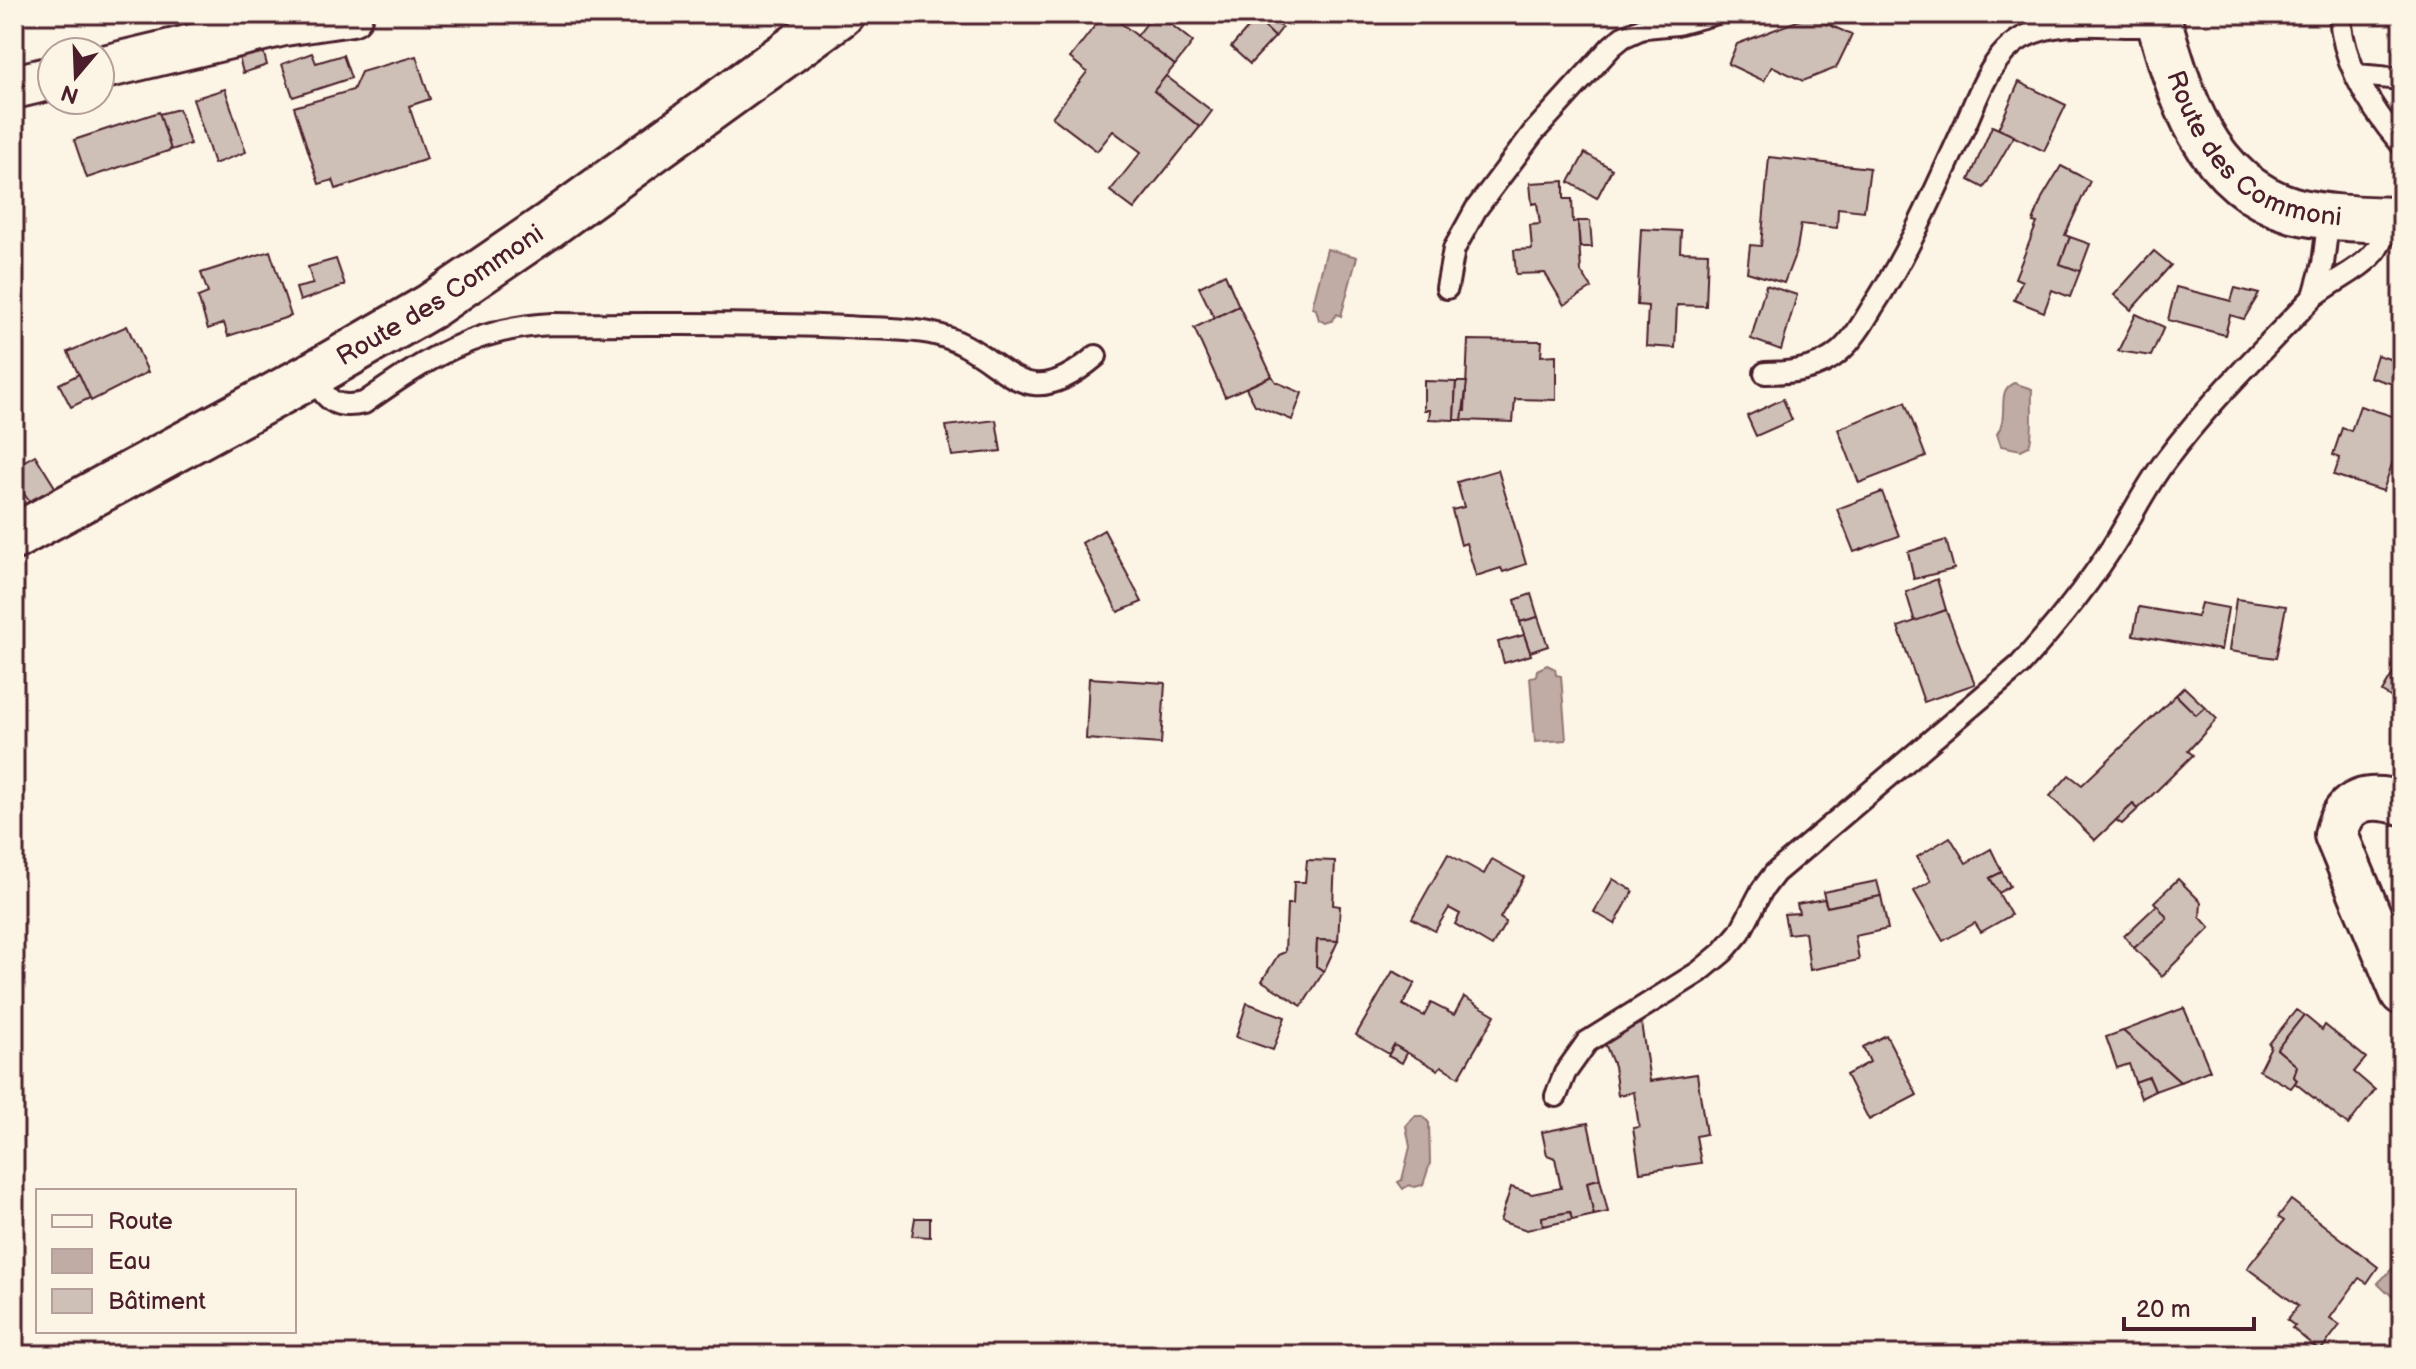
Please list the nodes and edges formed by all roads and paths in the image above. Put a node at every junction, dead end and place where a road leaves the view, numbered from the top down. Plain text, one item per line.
1 (351, 14) edge
2 (841, 14) edge
3 (1714, 14) edge
4 (2340, 14) edge
5 (2092, 19) edge
6 (2159, 20) edge
7 (116, 64) edge
8 (2357, 75) junction
9 (2402, 79) edge
10 (36, 82) edge
11 (14, 87) edge
12 (2402, 145) edge
13 (2329, 215) junction
14 (2395, 220) edge
15 (1447, 288) dead end
16 (2314, 296) junction
17 (1096, 356) dead end
18 (1765, 373) dead end
19 (312, 375) junction
20 (14, 537) edge
21 (2402, 803) edge
22 (2402, 993) edge
23 (1556, 1096) dead end

1 - 7 street
2 - 19 street, Route des Commoni
3 - 15 lane
4 - 8 lane
5 - 6 lane
5 - 18 lane
6 - 13 street, Route des Commoni
8 - 9 lane
8 - 12 lane
10 - 11 street
13 - 14 street, Route des Commoni
13 - 16 lane
14 - 16 lane
16 - 23 lane
17 - 19 lane
19 - 20 street, Route des Commoni
21 - 22 street

